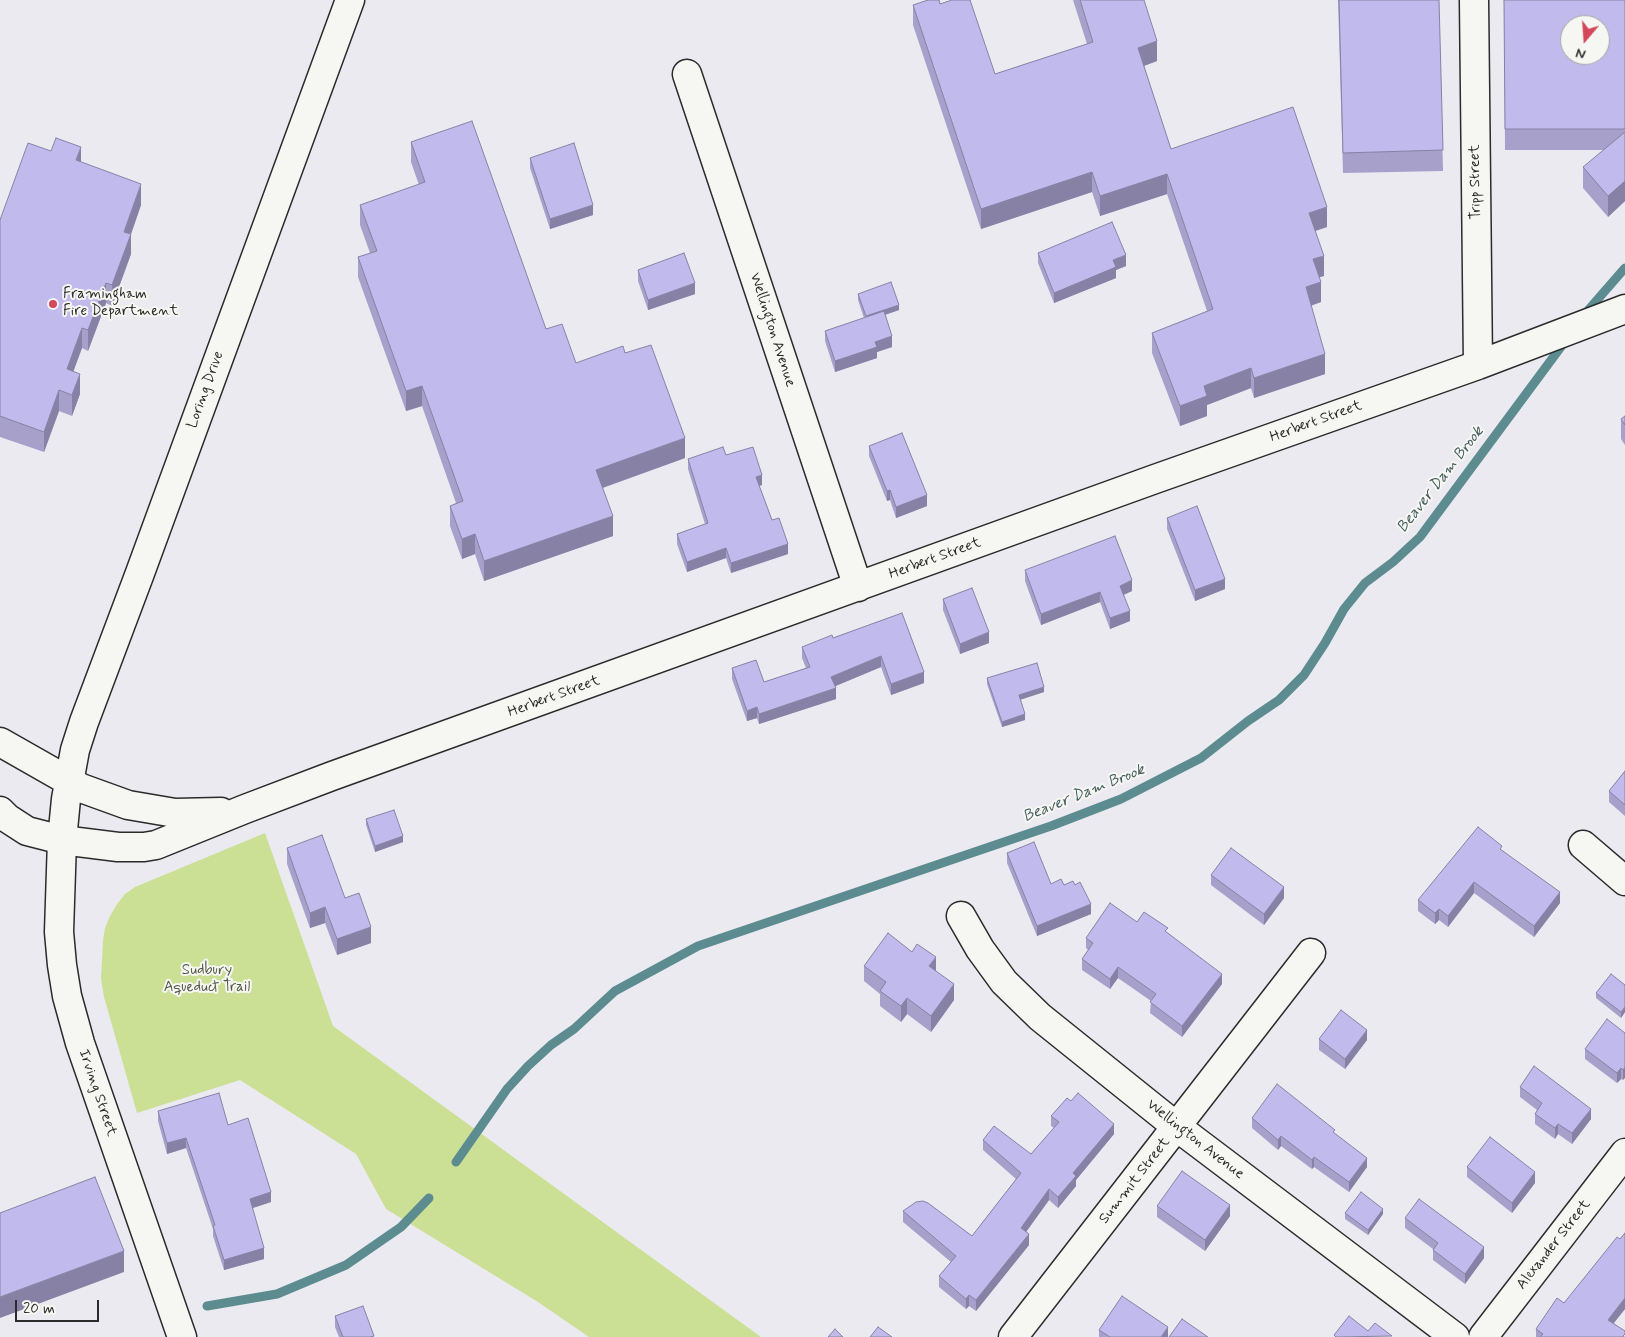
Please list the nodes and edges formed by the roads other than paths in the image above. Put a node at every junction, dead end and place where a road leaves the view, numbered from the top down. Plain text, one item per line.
1 (350, 0) edge
2 (1474, 0) edge
3 (687, 74) dead end
4 (1625, 309) edge
5 (1478, 365) junction
6 (858, 587) junction
7 (0, 742) edge
8 (68, 781) junction
9 (245, 809) junction
10 (0, 811) edge
11 (62, 840) junction
12 (1583, 845) dead end
13 (1625, 880) edge
14 (961, 916) dead end
15 (1310, 953) dead end
16 (1177, 1127) junction
17 (1625, 1153) edge
18 (182, 1337) edge
19 (1013, 1337) edge
20 (1455, 1337) edge
21 (1483, 1337) edge

1 - 8 street, Loring Drive
2 - 5 street, Tripp Street
3 - 6 street, Wellington Avenue
4 - 5 street, Herbert Street
5 - 6 street, Herbert Street
6 - 9 street, Herbert Street
7 - 8 street
8 - 9 street, Herbert Street
8 - 11 street, Irving Street
9 - 11 street, Herbert Street
10 - 11 street
11 - 18 street, Irving Street
12 - 13 street
14 - 16 street, Wellington Avenue
15 - 16 street, Summit Street
16 - 19 street, Summit Street
16 - 20 street, Wellington Avenue
17 - 21 street, Alexander Street

